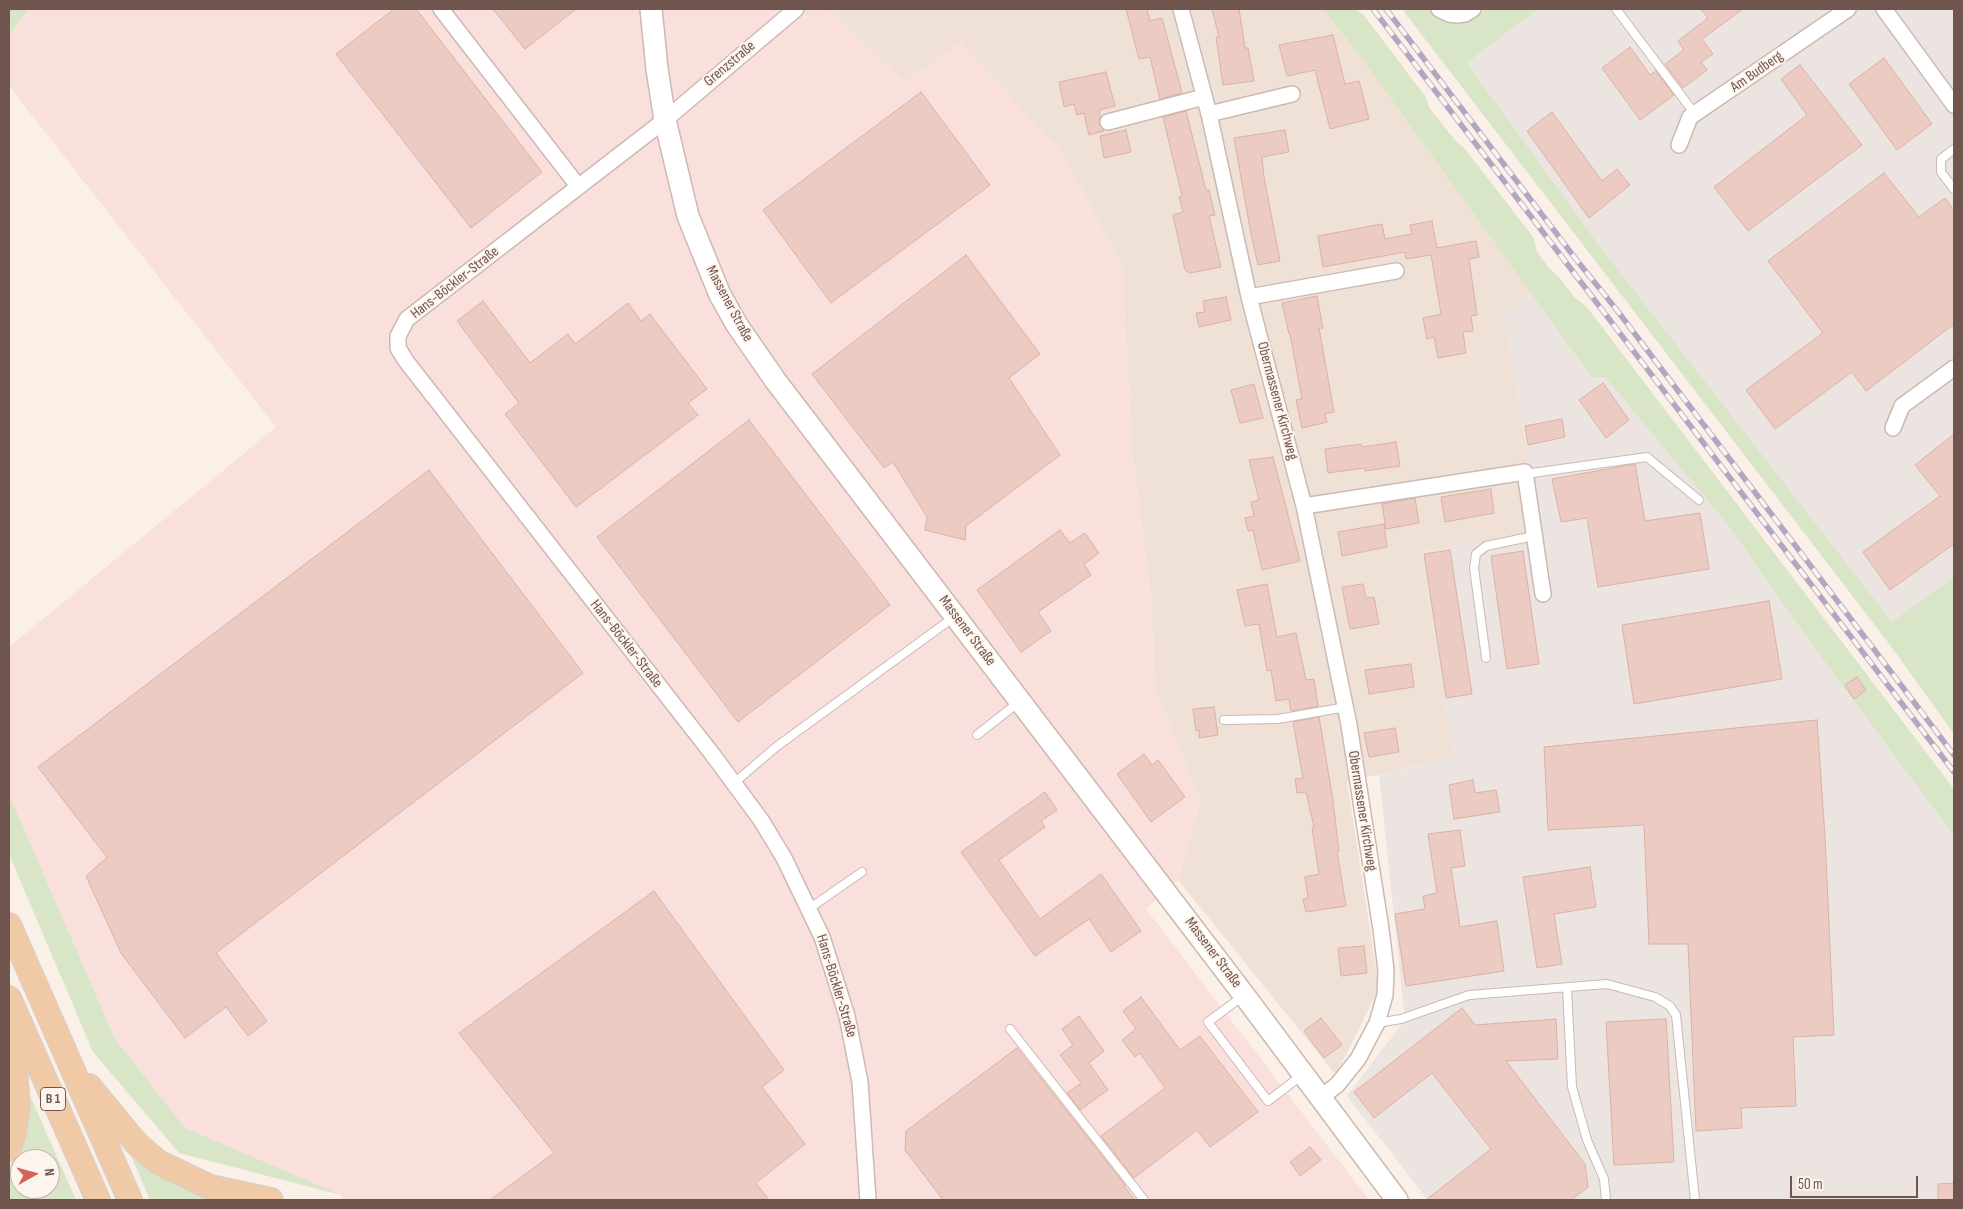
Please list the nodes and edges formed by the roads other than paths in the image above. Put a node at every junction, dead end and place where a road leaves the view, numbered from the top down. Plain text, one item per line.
1 (441, 9) edge
2 (651, 9) edge
3 (796, 9) edge
4 (1181, 9) edge
5 (1439, 9) edge
6 (1473, 9) edge
7 (1616, 9) edge
8 (1848, 9) edge
9 (1884, 9) edge
10 (1292, 94) dead end
11 (1204, 97) junction
12 (1954, 105) edge
13 (1209, 114) junction
14 (1695, 114) junction
15 (665, 120) junction
16 (1108, 122) dead end
17 (1679, 145) dead end
18 (1954, 149) edge
19 (578, 186) junction
20 (1954, 189) edge
21 (1396, 271) dead end
22 (1249, 296) junction
23 (1954, 368) edge
24 (1892, 428) dead end
25 (1525, 474) junction
26 (1698, 500) dead end
27 (1304, 506) junction
28 (1534, 536) junction
29 (1543, 594) dead end
30 (955, 616) junction
31 (1486, 658) dead end
32 (1020, 701) junction
33 (1346, 707) junction
34 (1224, 720) dead end
35 (977, 735) dead end
36 (734, 783) junction
37 (862, 872) dead end
38 (810, 908) junction
39 (9, 925) edge
40 (1567, 988) junction
41 (1244, 995) junction
42 (9, 998) edge
43 (1377, 1023) junction
44 (9, 1027) edge
45 (1010, 1029) dead end
46 (62, 1046) junction
47 (1304, 1074) junction
48 (1320, 1098) junction
49 (9, 1149) edge
50 (98, 1200) edge
51 (130, 1200) edge
52 (271, 1200) edge
53 (868, 1200) edge
54 (1144, 1200) edge
55 (1397, 1200) edge
56 (1606, 1200) edge
57 (1695, 1200) edge

1 - 19 street
2 - 15 main road, Massener Straße
3 - 15 street, Grenzstraße
4 - 11 street, Obermassener Kirchweg
5 - 6 street
7 - 14 lane
8 - 14 street, Am Budberg
9 - 12 street
10 - 13 street
11 - 13 street, Obermassener Kirchweg
11 - 16 street
13 - 22 street, Obermassener Kirchweg
14 - 17 street, Am Budberg
15 - 19 street, Hans-Böckler-Straße
15 - 30 main road, Massener Straße
18 - 20 lane
19 - 36 street, Hans-Böckler-Straße
21 - 22 street
22 - 27 street, Obermassener Kirchweg
23 - 24 street
25 - 26 lane
25 - 27 street
25 - 28 street
27 - 33 street, Obermassener Kirchweg
28 - 29 street
28 - 31 lane
30 - 32 main road, Massener Straße
30 - 36 lane
32 - 35 lane
32 - 41 main road, Massener Straße
33 - 34 lane
33 - 43 street, Obermassener Kirchweg
36 - 38 street, Hans-Böckler-Straße
37 - 38 lane
38 - 53 street, Hans-Böckler-Straße
39 - 46 main road, B 1
40 - 43 lane
40 - 56 lane
40 - 57 lane
41 - 47 main road, Massener Straße
41 - 47 lane
42 - 50 main road, B 1
43 - 48 street, Obermassener Kirchweg
44 - 49 main road
45 - 54 lane
46 - 51 main road, B 1
46 - 52 main road
47 - 48 main road, Massener Straße
48 - 55 main road, Massener Straße

